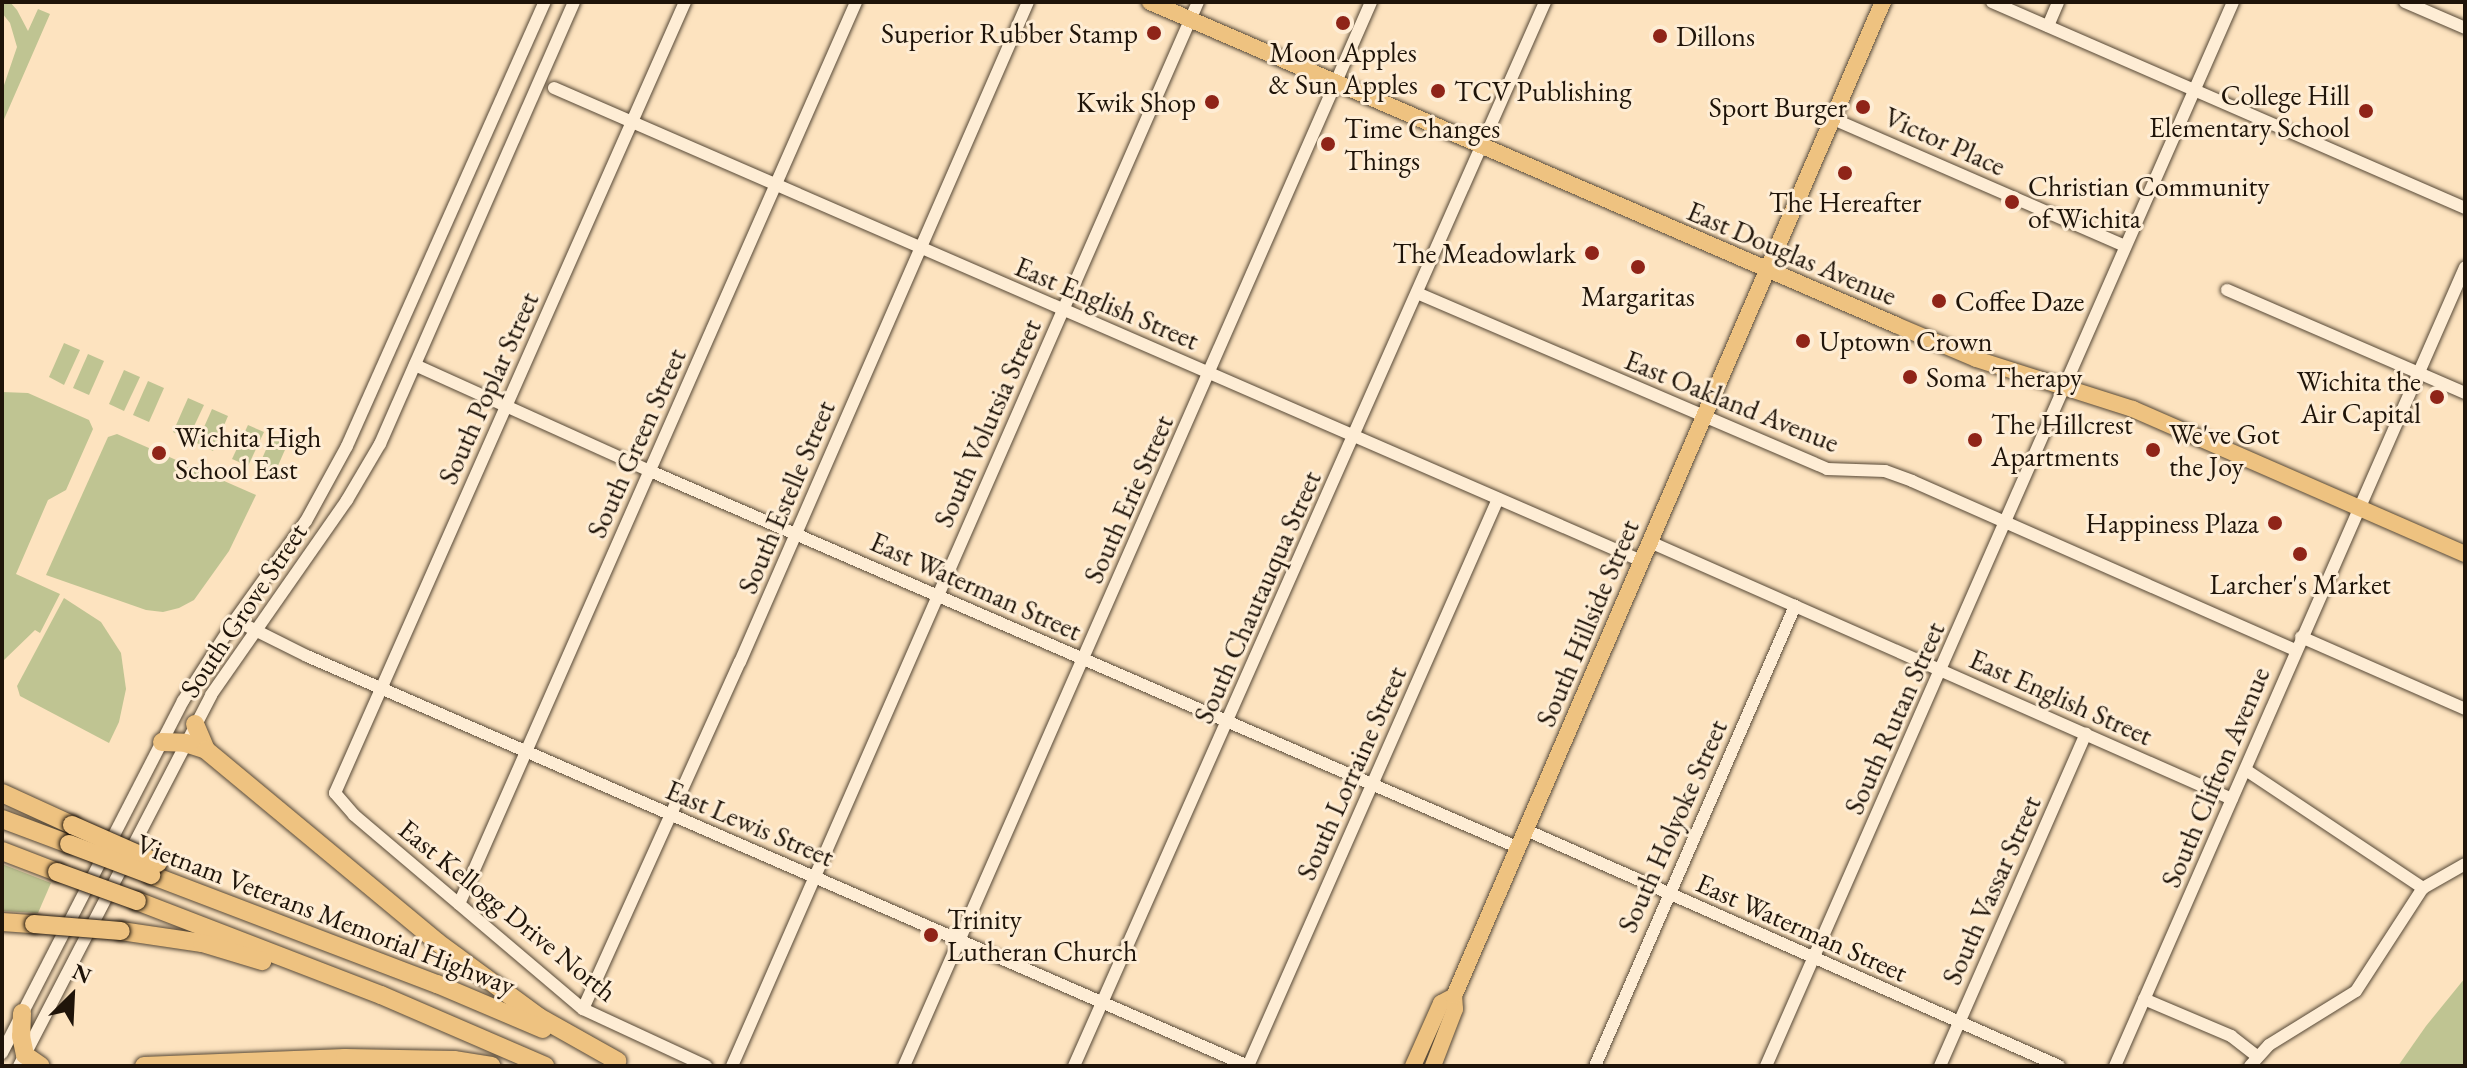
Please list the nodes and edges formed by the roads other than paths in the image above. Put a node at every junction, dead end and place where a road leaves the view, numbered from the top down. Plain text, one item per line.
1 (545, 2) edge
2 (574, 2) edge
3 (685, 2) edge
4 (856, 2) edge
5 (1028, 2) edge
6 (1150, 2) edge
7 (1198, 2) edge
8 (1371, 2) edge
9 (1545, 2) edge
10 (1883, 2) edge
11 (1992, 2) edge
12 (2058, 2) edge
13 (2233, 2) edge
14 (2405, 2) edge
15 (1190, 19) junction
16 (2048, 26) junction
17 (2465, 28) edge
18 (1335, 82) junction
19 (554, 88) dead end
20 (2194, 90) junction
21 (1833, 119) junction
22 (632, 124) junction
23 (1481, 147) junction
24 (775, 185) junction
25 (2465, 208) edge
26 (2125, 246) junction
27 (920, 248) junction
28 (2465, 267) edge
29 (1768, 272) junction
30 (2227, 290) dead end
31 (1417, 293) junction
32 (1063, 310) junction
33 (415, 365) junction
34 (1209, 373) junction
35 (2418, 373) junction
36 (2064, 389) junction
37 (2465, 393) edge
38 (506, 407) junction
39 (1705, 417) junction
40 (1354, 436) junction
41 (650, 471) junction
42 (1498, 499) junction
43 (2358, 507) junction
44 (2005, 525) junction
45 (796, 534) junction
46 (1650, 542) junction
47 (2465, 554) edge
48 (1642, 561) junction
49 (938, 595) junction
50 (1795, 606) junction
51 (235, 620) junction
52 (254, 630) junction
53 (2298, 644) junction
54 (1084, 659) junction
55 (1941, 671) junction
56 (381, 689) junction
57 (2465, 709) edge
58 (1228, 722) junction
59 (195, 724) junction
60 (2086, 734) junction
61 (162, 742) junction
62 (185, 743) junction
63 (206, 750) junction
64 (527, 753) junction
65 (2246, 770) junction
66 (1373, 784) junction
67 (2, 793) edge
68 (335, 793) joint
69 (2232, 799) junction
70 (671, 815) junction
71 (2, 819) edge
72 (1526, 830) junction
73 (1519, 848) junction
74 (2, 851) edge
75 (2465, 864) edge
76 (154, 869) junction
77 (814, 877) junction
78 (2423, 888) junction
79 (1668, 894) junction
80 (459, 904) junction
81 (2, 922) edge
82 (960, 940) junction
83 (1814, 958) junction
84 (381, 995) junction
85 (1454, 996) junction
86 (2144, 999) junction
87 (1103, 1002) junction
88 (583, 1009) junction
89 (22, 1013) junction
90 (1959, 1022) junction
91 (2, 1053) edge
92 (22, 1060) edge
93 (2253, 1061) edge
94 (622, 1064) edge
95 (41, 1066) edge
96 (144, 1066) edge
97 (492, 1066) edge
98 (545, 1066) edge
99 (706, 1066) edge
100 (732, 1066) edge
101 (904, 1066) edge
102 (1074, 1066) edge
103 (1248, 1066) edge
104 (1413, 1066) edge
105 (1433, 1066) edge
106 (1595, 1066) edge
107 (1766, 1066) edge
108 (1940, 1066) edge
109 (2059, 1066) edge
110 (2115, 1066) edge

1 - 51 street, South Grove Street
2 - 33 street, South Grove Street
3 - 22 street, South Poplar Street
4 - 24 street, South Green Street
5 - 27 street, South Estelle Street
6 - 15 main road, East Douglas Avenue
7 - 15 street, South Volutsia Street
8 - 18 street, South Erie Street
9 - 23 street, South Chautauqua Street
10 - 21 main road, South Hillside Street
11 - 16 street
12 - 16 street
13 - 20 street, South Rutan Street
14 - 17 street
15 - 18 main road, East Douglas Avenue
15 - 32 street, South Volutsia Street
16 - 20 street
18 - 23 main road, East Douglas Avenue
18 - 34 street, South Erie Street
19 - 22 street, East English Street
20 - 25 street
20 - 26 street, South Rutan Street
21 - 26 street, Victor Place
21 - 29 main road, South Hillside Street
22 - 24 street, East English Street
22 - 38 street, South Poplar Street
23 - 29 main road, East Douglas Avenue
23 - 31 street, South Chautauqua Street
24 - 27 street, East English Street
24 - 41 street, South Green Street
26 - 36 street, South Rutan Street
27 - 32 street, East English Street
27 - 45 street, South Estelle Street
28 - 35 street, South Clifton Avenue
29 - 36 main road, East Douglas Avenue
29 - 39 main road, South Hillside Street
30 - 35 street
31 - 39 street, East Oakland Avenue
31 - 40 street, South Chautauqua Street
32 - 34 street, East English Street
32 - 49 street, South Volutsia Street
33 - 38 street, East Waterman Street
33 - 52 street, South Grove Street
34 - 40 street, East English Street
34 - 54 street, South Erie Street
35 - 37 street
35 - 43 street, South Clifton Avenue
36 - 43 main road, East Douglas Avenue
36 - 44 street, South Rutan Street
38 - 41 street, East Waterman Street
38 - 56 street, South Poplar Street
39 - 44 street, East Oakland Avenue
39 - 46 main road, South Hillside Street
40 - 42 street, East English Street
40 - 58 street, South Chautauqua Street
41 - 45 street, East Waterman Street
41 - 64 street, South Green Street
42 - 48 street, East English Street
42 - 66 street, South Lorraine Street
43 - 47 main road, East Douglas Avenue
43 - 53 street, South Clifton Avenue
44 - 53 street, East Oakland Avenue
44 - 55 street, South Rutan Street
45 - 49 street, East Waterman Street
45 - 70 street, South Estelle Street
46 - 48 main road, South Hillside Street
46 - 50 street, East English Street
48 - 72 main road, South Hillside Street
49 - 54 street, East Waterman Street
49 - 77 street, South Volutsia Street
50 - 55 street, East English Street
50 - 79 street, South Holyoke Street
51 - 52 street, East Lewis Street
51 - 61 street, South Grove Street
52 - 56 street, East Lewis Street
52 - 59 street, South Grove Street
53 - 57 street, East Oakland Avenue
53 - 65 street, South Clifton Avenue
54 - 58 street, East Waterman Street
54 - 82 street, South Erie Street
55 - 60 street, East English Street
55 - 83 street, South Rutan Street
56 - 64 street, East Lewis Street
56 - 68 street, South Poplar Street
58 - 66 street, East Waterman Street
58 - 87 street, South Chautauqua Street
59 - 62 street, South Grove Street
59 - 63 highway
60 - 69 street, East English Street
60 - 90 street, South Vassar Street
61 - 62 highway
61 - 89 street, South Grove Street
62 - 63 highway
62 - 92 street, South Grove Street
63 - 94 highway
64 - 70 street, East Lewis Street
64 - 80 street, South Green Street
65 - 69 street, South Clifton Avenue
65 - 78 street
66 - 73 street, East Waterman Street
66 - 103 street, South Lorraine Street
67 - 76 highway, bridge
68 - 80 street, East Kellogg Drive North
69 - 86 street, South Clifton Avenue
70 - 77 street, East Lewis Street
70 - 88 street, South Estelle Street
71 - 76 highway, Vietnam Veterans Memorial Highway, bridge
72 - 73 main road, South Hillside Street
72 - 79 street, East Waterman Street
73 - 85 main road, South Hillside Street
74 - 84 highway, Vietnam Veterans Memorial Highway, bridge
75 - 78 street
76 - 94 highway, Vietnam Veterans Memorial Highway
77 - 82 street, East Lewis Street
77 - 100 street, South Volutsia Street
78 - 93 street
79 - 83 street, East Waterman Street
79 - 106 street, South Holyoke Street
80 - 88 street, East Kellogg Drive North
81 - 84 highway, bridge
82 - 87 street, East Lewis Street
82 - 101 street, South Erie Street
83 - 90 street, East Waterman Street
83 - 107 street, South Rutan Street
84 - 98 highway, Vietnam Veterans Memorial Highway
85 - 104 main road, South Hillside Street
85 - 105 main road, South Hillside Street
86 - 93 street
86 - 110 street, South Clifton Avenue
87 - 102 street, South Chautauqua Street
87 - 103 street, East Lewis Street
88 - 99 street, East Kellogg Drive North
89 - 91 street, South Grove Street
89 - 92 highway
90 - 108 street, South Vassar Street
90 - 109 street, East Waterman Street
92 - 95 highway
96 - 97 highway

